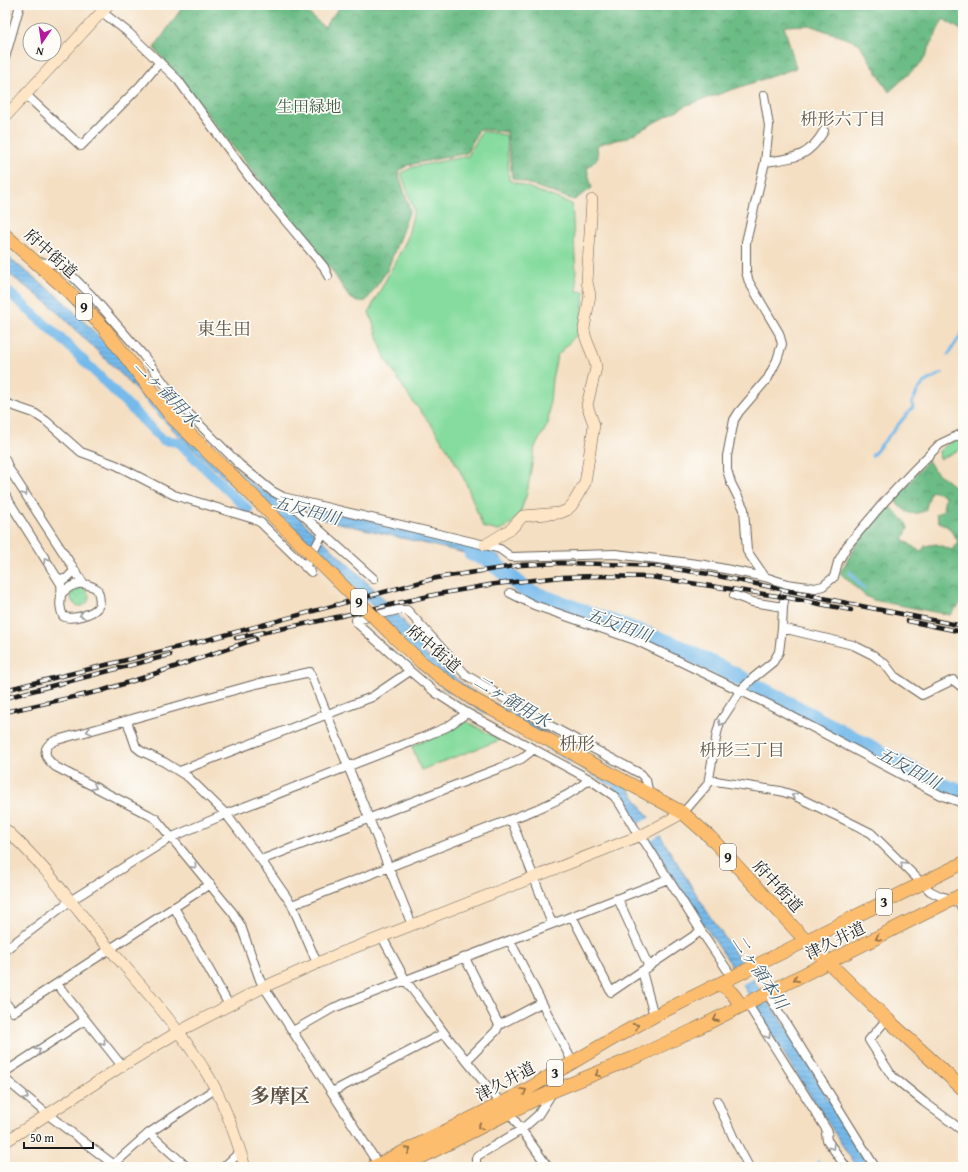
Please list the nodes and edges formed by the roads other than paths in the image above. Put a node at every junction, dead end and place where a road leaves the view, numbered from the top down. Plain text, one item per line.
1 (20, 5) edge
2 (105, 8) edge
3 (5, 58) edge
4 (160, 62) junction
5 (25, 94) junction
6 (764, 95) dead end
7 (5, 117) edge
8 (824, 131) dead end
9 (765, 162) junction
10 (592, 200) dead end
11 (5, 235) edge
12 (36, 262) junction
13 (328, 276) dead end
14 (5, 403) edge
15 (963, 433) edge
16 (5, 459) edge
17 (5, 495) edge
18 (286, 500) junction
19 (322, 536) junction
20 (485, 545) junction
21 (73, 567) junction
22 (764, 577) junction
23 (57, 578) junction
24 (374, 579) dead end
25 (83, 583) junction
26 (788, 584) junction
27 (510, 593) dead end
28 (61, 594) junction
29 (734, 595) dead end
30 (783, 607) junction
31 (782, 628) junction
32 (410, 671) junction
33 (963, 688) edge
34 (743, 690) junction
35 (467, 713) junction
36 (327, 714) junction
37 (127, 721) junction
38 (534, 749) junction
39 (349, 766) junction
40 (180, 771) junction
41 (589, 779) junction
42 (709, 780) junction
43 (644, 792) junction
44 (963, 803) edge
45 (682, 813) junction
46 (226, 814) junction
47 (370, 818) junction
48 (512, 820) junction
49 (7, 834) edge
50 (641, 835) junction
51 (170, 838) junction
52 (261, 860) junction
53 (963, 863) edge
54 (389, 867) junction
55 (534, 878) junction
56 (668, 879) junction
57 (210, 884) junction
58 (921, 884) junction
59 (960, 896) edge
60 (618, 899) junction
61 (70, 901) junction
62 (292, 905) junction
63 (174, 908) junction
64 (963, 910) edge
65 (572, 916) junction
66 (552, 924) junction
67 (412, 925) junction
68 (701, 931) junction
69 (382, 937) junction
70 (510, 941) junction
71 (806, 941) junction
72 (110, 949) junction
73 (5, 950) edge
74 (465, 958) junction
75 (317, 963) junction
76 (828, 963) junction
77 (649, 966) junction
78 (642, 972) junction
79 (733, 977) junction
80 (406, 981) junction
81 (57, 984) junction
82 (719, 984) junction
83 (264, 987) junction
84 (766, 994) junction
85 (5, 1002) edge
86 (541, 1003) junction
87 (747, 1004) junction
88 (229, 1005) junction
89 (654, 1016) junction
90 (887, 1019) junction
91 (85, 1020) junction
92 (499, 1025) junction
93 (178, 1032) junction
94 (293, 1032) junction
95 (444, 1033) junction
96 (467, 1060) junction
97 (573, 1063) junction
98 (122, 1066) junction
99 (5, 1072) edge
100 (5, 1079) edge
101 (215, 1089) junction
102 (963, 1089) edge
103 (553, 1091) junction
104 (332, 1092) junction
105 (717, 1101) dead end
106 (505, 1108) junction
107 (47, 1114) junction
108 (521, 1130) junction
109 (963, 1131) edge
110 (149, 1133) junction
111 (5, 1142) edge
112 (240, 1152) junction
113 (116, 1166) edge
114 (377, 1166) edge
115 (187, 1167) edge
116 (224, 1167) edge
117 (245, 1167) edge
118 (402, 1167) edge
119 (476, 1167) edge
120 (548, 1167) edge
121 (749, 1167) edge
122 (846, 1167) edge
123 (875, 1167) edge

1 - 3 street
2 - 4 street
2 - 5 street
4 - 5 street
4 - 13 street
5 - 7 street
6 - 9 street
8 - 9 street
9 - 22 street
10 - 20 street
11 - 12 main road, 府中街道 / 9
12 - 18 street
12 - 43 main road, 府中街道 / 9, bridge
14 - 19 street
15 - 26 street
16 -> 21 street
23 -> 17 street
18 - 19 street
18 - 20 street
19 - 24 street
20 - 22 street
21 - 23 street
21 - 25 street
22 - 26 street
23 - 28 street
25 - 28 street
25 -> 28 street
26 - 30 street
27 - 34 street
29 - 30 street
30 - 31 street
31 - 33 street
31 - 34 street
32 - 35 street
32 - 36 street
32 - 43 street
34 -> 42 street
34 - 44 street
35 - 38 street
35 - 39 street
36 - 37 street
36 - 39 street
36 - 40 street
37 - 40 street
37 -> 51 street
38 - 41 street
38 - 47 street
39 - 46 street
39 - 47 street
40 - 46 street
41 - 48 street
41 - 50 street
42 - 45 street
58 -> 42 street
43 - 45 main road, 府中街道 / 9
45 - 50 street
45 - 71 main road, 府中街道 / 9
46 - 51 street
46 - 52 street
47 - 52 street
47 - 54 street
48 - 54 street
48 - 55 street
49 - 61 street
50 - 55 street
50 - 56 street
51 -> 57 street
51 - 61 street
52 - 62 street
53 - 58 main road, 津久井道 / 3
54 - 62 street
54 - 67 street
55 - 66 street
55 - 67 street
56 - 60 street
56 - 68 street
57 - 63 street
57 - 83 street
58 - 59 street
58 - 71 main road, 津久井道 / 3
59 - 64 street
59 -> 76 main road, 津久井道 / 3
60 - 65 street
60 - 77 street
61 - 72 street
61 - 73 street
62 - 75 street
63 - 72 street
63 - 88 street
65 - 66 street
65 - 78 street
66 - 70 street
67 - 69 street
68 - 77 street
68 - 79 street
69 - 75 street
69 - 80 street
70 - 74 street
70 - 86 street
71 - 76 main road, 府中街道 / 9
71 - 79 main road, 津久井道 / 3
72 - 81 street
72 - 93 street
74 - 80 street
74 - 92 street
75 - 83 street
76 -> 84 main road, 津久井道 / 3
76 - 90 main road, 府中街道 / 9
77 - 78 street
78 - 89 street
79 - 82 main road, 津久井道 / 3
80 - 94 street
80 - 95 street
81 - 85 street
81 - 91 street
82 - 87 main road
82 - 89 main road, 津久井道 / 3
83 - 88 street
83 - 94 street
84 - 87 main road, 3
84 - 123 street
86 - 92 street
86 - 97 street
87 -> 103 main road, 津久井道 / 3
87 -> 122 street
88 - 93 street
97 -> 89 main road, 津久井道 / 3
90 - 102 main road, 府中街道 / 9
90 - 109 street
91 -> 98 street
99 -> 91 street
92 - 96 street
93 - 98 street
93 - 101 street
94 - 104 street
95 - 96 street
95 - 104 street
96 - 106 street
106 -> 97 main road, 津久井道 / 3
98 - 107 street
100 -> 107 street
101 - 110 street
101 - 112 street
103 - 106 main road, 津久井道 / 3
103 - 108 street
104 - 114 street
105 - 121 street
106 - 108 street
114 -> 106 main road, 津久井道 / 3
106 -> 118 main road, 津久井道 / 3
107 - 111 street
107 - 113 street
108 - 119 street
108 - 120 street
110 - 113 street
110 - 115 street
112 - 116 street
112 - 117 street

